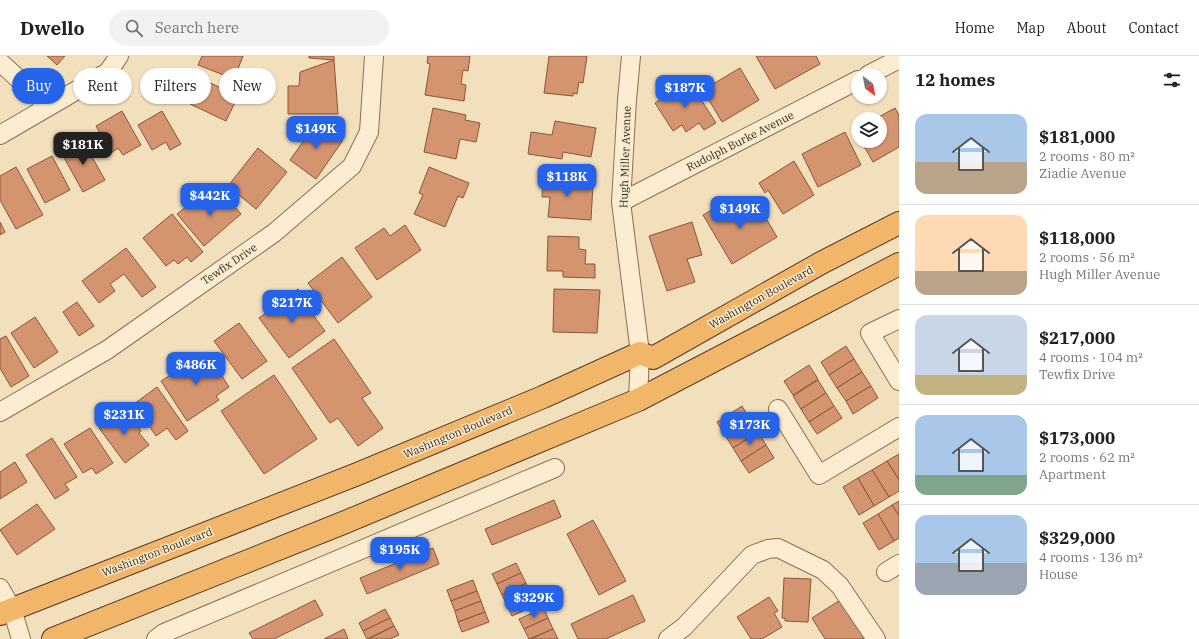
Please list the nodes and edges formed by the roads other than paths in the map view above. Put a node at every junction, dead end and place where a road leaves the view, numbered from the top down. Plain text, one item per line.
1 (119, 56) edge
2 (374, 56) edge
3 (631, 56) edge
4 (899, 59) edge
5 (0, 62) edge
6 (882, 68) edge
7 (851, 84) edge
8 (48, 106) junction
9 (0, 135) edge
10 (621, 202) junction
11 (899, 223) edge
12 (899, 264) edge
13 (899, 319) edge
14 (640, 353) junction
15 (899, 382) edge
16 (638, 400) junction
17 (778, 409) dead end
18 (0, 412) edge
19 (899, 427) edge
20 (555, 468) dead end
21 (0, 588) edge
22 (6, 612) edge
23 (21, 639) edge
24 (53, 639) edge
25 (156, 639) edge
26 (668, 639) edge
27 (876, 639) edge

1 - 8 street
2 - 18 street, Tewfix Drive
3 - 10 street, Hugh Miller Avenue
4 - 6 street
5 - 8 street
7 - 10 street, Rudolph Burke Avenue
8 - 9 street
10 - 14 street, Hugh Miller Avenue
11 - 14 highway, Washington Boulevard
12 - 16 highway
13 - 15 street
14 - 16 street, Hugh Miller Avenue
14 - 22 highway, Washington Boulevard
16 - 24 highway
17 - 19 street
20 - 25 street
21 - 22 street
22 - 23 street
26 - 27 street

